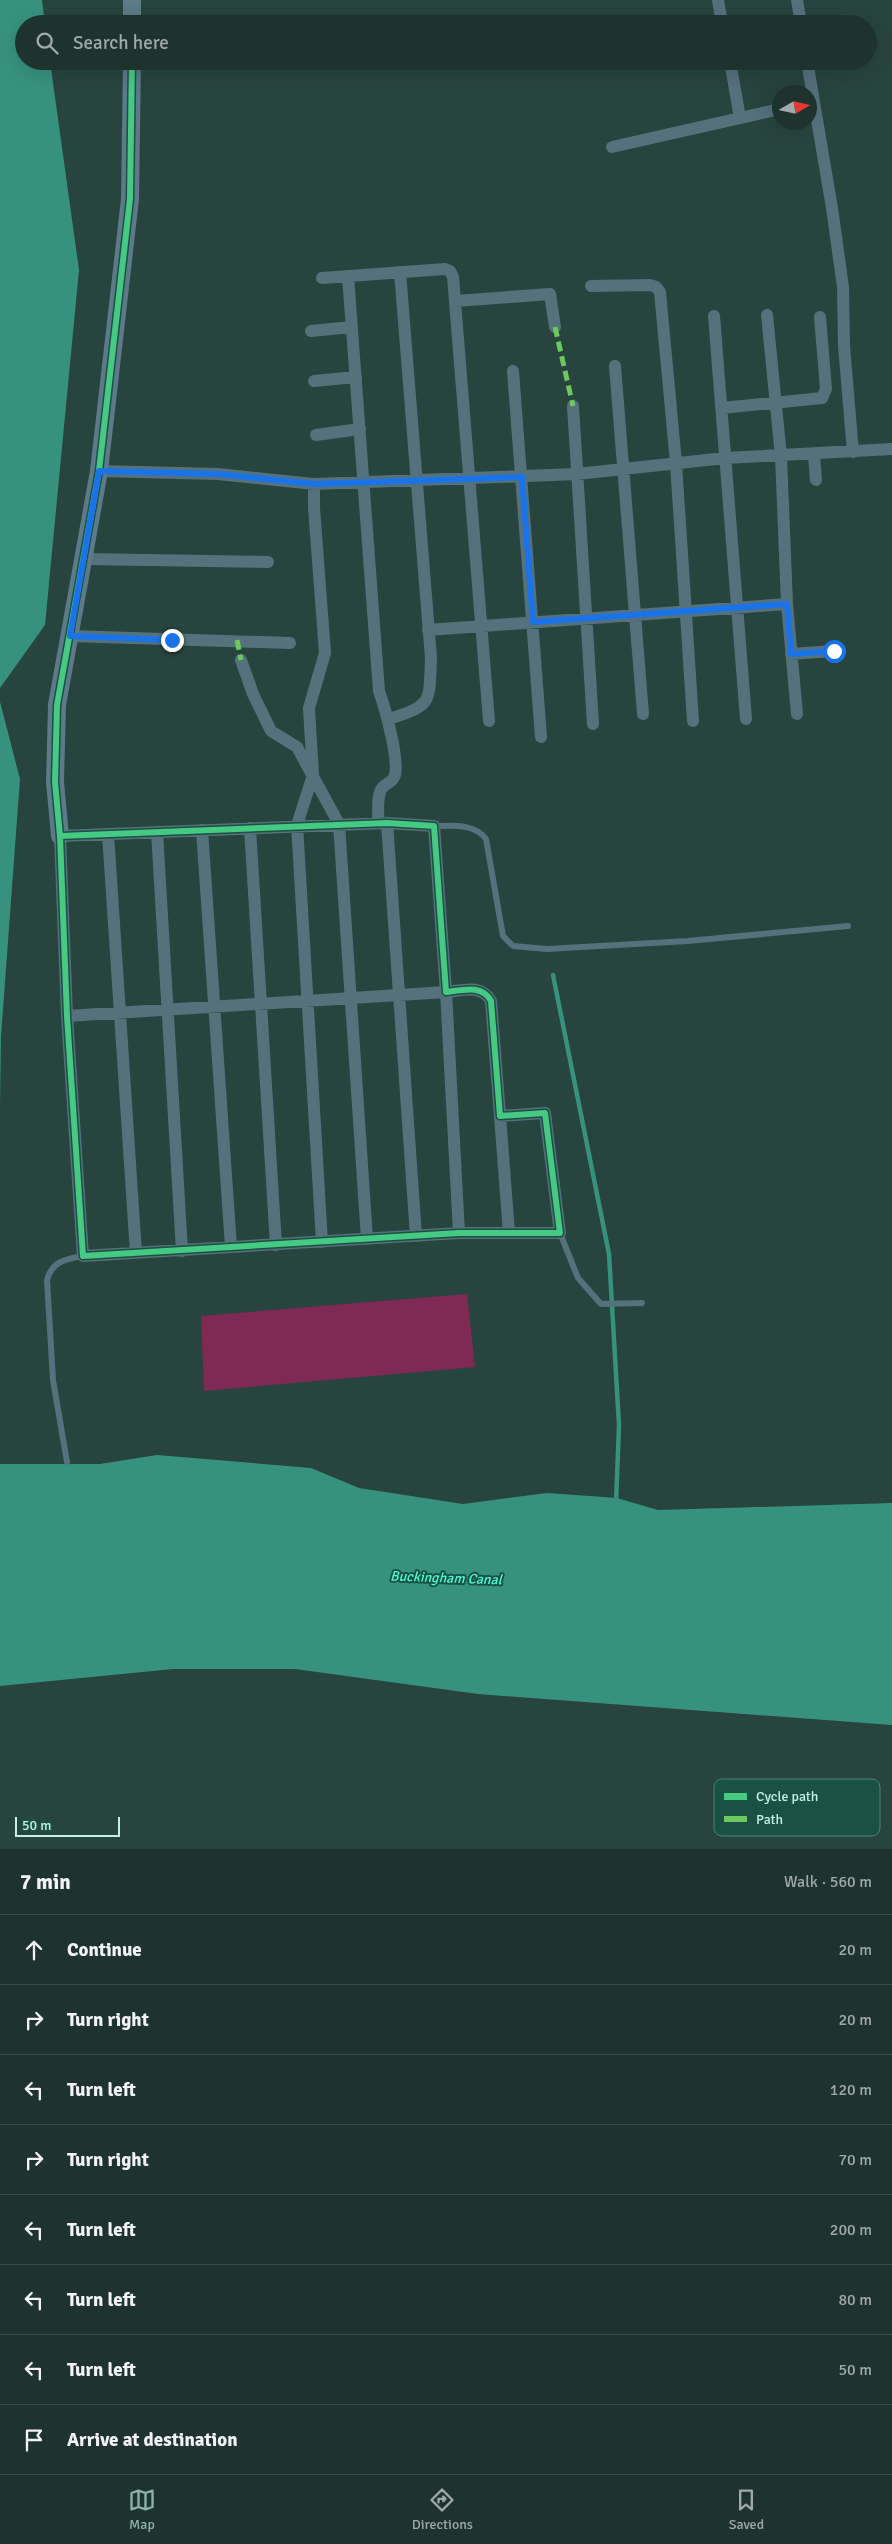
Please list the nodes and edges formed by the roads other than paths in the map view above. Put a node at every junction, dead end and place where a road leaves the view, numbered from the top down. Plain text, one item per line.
1 (132, 0) edge
2 (718, 0) edge
3 (797, 0) edge
4 (132, 15) edge
5 (720, 15) edge
6 (800, 15) edge
7 (132, 70) edge
8 (732, 70) edge
9 (808, 70) edge
10 (810, 85) edge
11 (772, 111) edge
12 (740, 118) junction
13 (817, 128) edge
14 (612, 147) dead end
15 (400, 272) junction
16 (348, 276) junction
17 (322, 278) dead end
18 (591, 286) dead end
19 (456, 301) junction
20 (767, 315) dead end
21 (714, 316) dead end
22 (820, 317) dead end
23 (352, 327) junction
24 (555, 327) dead end
25 (311, 331) dead end
26 (844, 346) junction
27 (822, 349) junction
28 (615, 366) dead end
29 (513, 371) dead end
30 (356, 377) junction
31 (314, 382) dead end
32 (776, 402) junction
33 (573, 406) dead end
34 (721, 408) junction
35 (360, 429) junction
36 (316, 436) dead end
37 (892, 449) edge
38 (853, 452) junction
39 (814, 455) junction
40 (781, 456) junction
41 (725, 458) junction
42 (676, 463) junction
43 (625, 467) junction
44 (99, 471) junction
45 (578, 474) junction
46 (522, 477) junction
47 (471, 478) junction
48 (417, 480) junction
49 (816, 480) dead end
50 (364, 482) junction
51 (314, 484) junction
52 (84, 559) junction
53 (268, 562) dead end
54 (787, 604) junction
55 (738, 608) junction
56 (686, 611) junction
57 (637, 615) junction
58 (585, 619) junction
59 (533, 622) junction
60 (482, 626) junction
61 (428, 630) junction
62 (70, 636) junction
63 (290, 643) dead end
64 (834, 651) dead end
65 (791, 654) junction
66 (241, 660) dead end
67 (643, 714) dead end
68 (796, 714) dead end
69 (389, 719) junction
70 (746, 719) dead end
71 (489, 721) dead end
72 (693, 721) dead end
73 (593, 724) dead end
74 (541, 737) dead end
75 (313, 775) junction
76 (383, 823) junction
77 (339, 824) junction
78 (297, 825) junction
79 (434, 826) junction
80 (250, 828) junction
81 (202, 830) junction
82 (157, 832) junction
83 (108, 834) junction
84 (60, 836) junction
85 (848, 926) dead end
86 (446, 992) junction
87 (400, 994) junction
88 (351, 997) junction
89 (308, 1000) junction
90 (261, 1003) junction
91 (213, 1006) junction
92 (167, 1009) junction
93 (121, 1012) junction
94 (67, 1016) junction
95 (500, 1116) junction
96 (459, 1233) junction
97 (508, 1233) junction
98 (560, 1233) junction
99 (416, 1236) junction
100 (367, 1239) junction
101 (322, 1242) junction
102 (276, 1245) junction
103 (231, 1247) junction
104 (182, 1250) junction
105 (136, 1253) junction
106 (83, 1256) junction
107 (642, 1303) dead end
108 (67, 1462) dead end

1 - 4 street
2 - 5 street
3 - 6 street
7 - 44 street
8 - 12 street
9 - 10 street
11 - 12 street
12 - 14 street
13 - 26 street
15 - 16 street
15 - 19 street
15 - 48 street
16 - 17 street
16 - 23 street
18 - 42 street
19 - 24 street
19 - 47 street
20 - 32 street
21 - 34 street
22 - 27 street
23 - 25 street
23 - 30 street
26 - 27 street
26 - 38 street
27 - 32 street
28 - 43 street
29 - 46 street
30 - 31 street
30 - 35 street
32 - 34 street
32 - 40 street
33 - 45 street
34 - 41 street
35 - 36 street
35 - 50 street
37 - 38 street
38 - 39 street
39 - 40 street
39 - 49 street
40 - 41 street
40 - 54 street
41 - 42 street
41 - 55 street
42 - 43 street
42 - 56 street
43 - 45 street
43 - 57 street
44 - 51 street
44 - 52 street
45 - 46 street
45 - 58 street
46 - 47 street
46 - 59 street
47 - 48 street
47 - 60 street
48 - 50 street
48 - 61 street
50 - 51 street
50 - 69 street
51 - 75 street
52 - 53 street
52 - 62 street
54 - 55 street
54 - 65 street
55 - 56 street
55 - 70 street
56 - 57 street
56 - 72 street
57 - 58 street
57 - 67 street
58 - 59 street
58 - 73 street
59 - 60 street
59 - 74 street
60 - 61 street
60 - 71 street
61 - 69 street
62 - 63 street
62 - 84 street
64 - 65 street
65 - 68 street
66 - 75 street
69 - 76 street
75 - 77 street
75 - 78 street
76 - 77 street
76 - 79 street
76 - 87 street
77 - 78 street
77 - 88 street
78 - 80 street
78 - 89 street
79 - 85 lane
79 - 86 street
80 - 81 street
80 - 90 street
81 - 82 street
81 - 91 street
82 - 83 street
82 - 92 street
83 - 84 street
83 - 93 street
84 - 94 street
86 - 87 street
86 - 95 street
86 - 96 street
87 - 88 street
87 - 99 street
88 - 89 street
88 - 100 street
89 - 90 street
89 - 101 street
90 - 91 street
90 - 102 street
91 - 92 street
91 - 103 street
92 - 93 street
92 - 104 street
93 - 94 street
93 - 105 street
94 - 106 street
95 - 97 street
95 - 98 street
96 - 97 street
96 - 99 street
97 - 98 street
98 - 107 lane
99 - 100 street
100 - 101 street
101 - 102 street
102 - 103 street
103 - 104 street
104 - 105 street
105 - 106 street
106 - 108 lane

